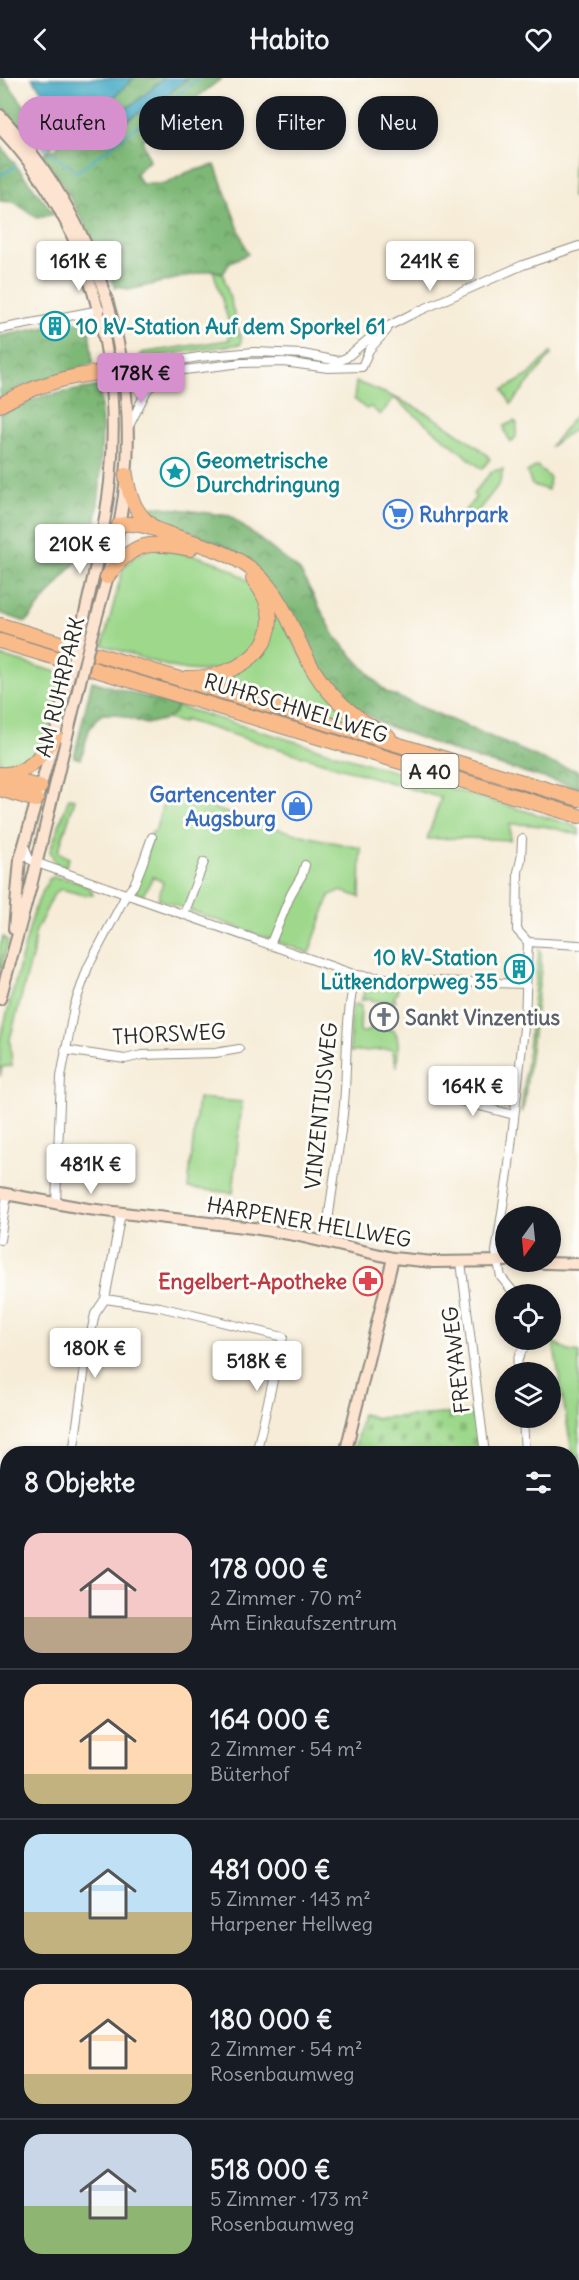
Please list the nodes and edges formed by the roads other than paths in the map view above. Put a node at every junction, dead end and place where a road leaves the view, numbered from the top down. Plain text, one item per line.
1 (0, 115) edge
2 (0, 128) edge
3 (579, 246) edge
4 (111, 309) junction
5 (98, 310) junction
6 (393, 323) junction
7 (0, 329) edge
8 (123, 370) junction
9 (108, 372) junction
10 (165, 374) junction
11 (124, 383) junction
12 (0, 405) edge
13 (128, 428) junction
14 (126, 475) junction
15 (119, 525) junction
16 (166, 533) junction
17 (102, 538) junction
18 (107, 577) junction
19 (0, 625) edge
20 (0, 642) edge
21 (163, 674) junction
22 (55, 736) junction
23 (424, 753) junction
24 (0, 775) edge
25 (0, 789) edge
26 (55, 789) junction
27 (38, 794) junction
28 (579, 799) edge
29 (579, 816) edge
30 (152, 837) dead end
31 (522, 839) dead end
32 (24, 844) junction
33 (204, 862) dead end
34 (36, 863) junction
35 (305, 865) dead end
36 (17, 889) junction
37 (126, 895) junction
38 (184, 914) junction
39 (528, 942) junction
40 (14, 944) junction
41 (270, 945) junction
42 (579, 945) edge
43 (356, 975) junction
44 (526, 984) junction
45 (0, 999) edge
46 (239, 1049) dead end
47 (64, 1050) junction
48 (438, 1095) dead end
49 (514, 1114) junction
50 (4, 1194) edge
51 (56, 1204) junction
52 (502, 1206) edge
53 (121, 1213) junction
54 (0, 1240) edge
55 (326, 1241) junction
56 (393, 1258) junction
57 (495, 1261) edge
58 (461, 1262) junction
59 (561, 1263) edge
60 (579, 1264) edge
61 (105, 1299) junction
62 (524, 1428) edge
63 (74, 1446) edge
64 (258, 1446) edge
65 (347, 1446) edge
66 (484, 1446) edge
67 (525, 1446) edge

1 - 4 main road, AM RUHRPARK
2 - 5 main road, AM RUHRPARK
3 - 6 street
4 - 5 street
4 - 8 main road, AM RUHRPARK
5 - 7 street
5 - 9 main road, AM RUHRPARK
6 - 8 street
6 - 10 street
8 - 9 street
8 - 11 main road, AM RUHRPARK
9 - 11 street
9 - 12 highway
9 - 17 main road, AM RUHRPARK
10 - 11 street
10 - 13 street
11 - 13 main road, AM RUHRPARK
13 - 14 main road, AM RUHRPARK
14 - 15 main road, AM RUHRPARK
14 - 16 highway
15 - 16 highway
15 - 17 main road
15 - 18 main road, AM RUHRPARK
16 - 23 highway
17 - 22 main road, AM RUHRPARK, bridge
18 - 21 highway
18 - 26 main road, AM RUHRPARK, bridge
19 - 21 highway, RUHRSCHNELLWEG / A 40
20 - 29 highway, RUHRSCHNELLWEG / A 40
21 - 23 highway, RUHRSCHNELLWEG / A 40
22 - 24 highway
22 - 27 main road, AM RUHRPARK
23 - 28 highway, RUHRSCHNELLWEG / A 40
24 - 27 highway
25 - 27 highway
26 - 27 main road, AM RUHRPARK
26 - 34 main road, AM RUHRPARK
27 - 32 main road, AM RUHRPARK
30 - 37 street
31 - 39 street
32 - 34 street
32 - 36 main road, AM RUHRPARK
33 - 38 street
34 - 36 street
34 - 37 street
34 - 40 main road, AM RUHRPARK
35 - 41 street
36 - 40 main road, AM RUHRPARK
37 - 38 street
37 - 47 street
38 - 41 street
39 - 42 street
39 - 44 street
40 - 45 main road, AM RUHRPARK
41 - 43 street
43 - 44 street
43 - 55 street, VINZENTIUSWEG
44 - 49 street
46 - 47 street, THORSWEG
47 - 51 street
48 - 49 street
49 - 52 street
50 - 51 main road, HARPENER HELLWEG
50 - 54 street
51 - 53 main road, HARPENER HELLWEG
53 - 55 main road, HARPENER HELLWEG
53 - 61 street
55 - 56 main road, HARPENER HELLWEG
56 - 58 main road, HARPENER HELLWEG
56 - 65 main road
57 - 58 main road, HARPENER HELLWEG
58 - 66 street, FREYAWEG
59 - 60 main road
61 - 63 street
61 - 64 street
62 - 67 street

